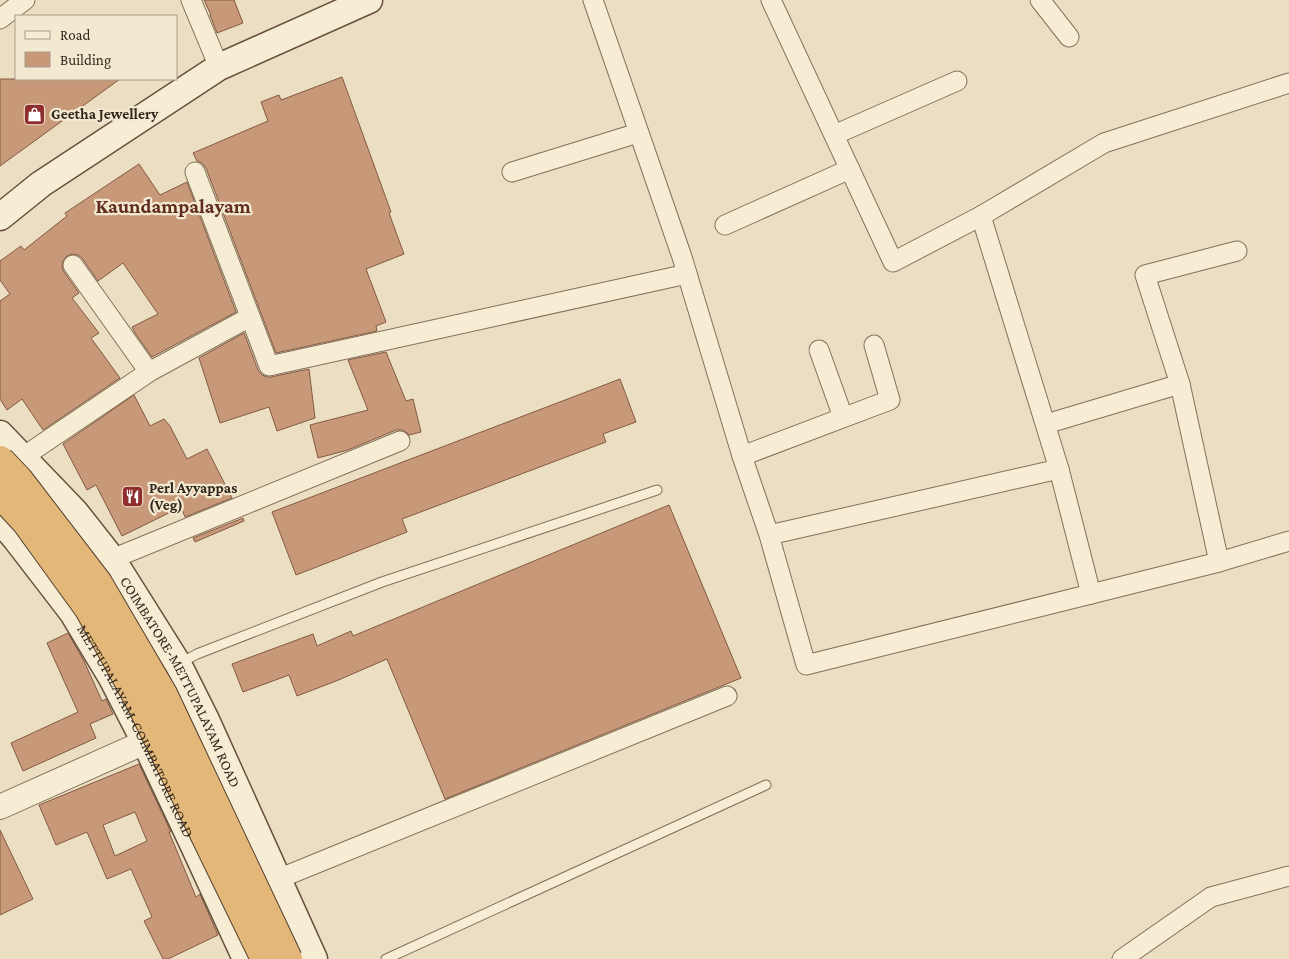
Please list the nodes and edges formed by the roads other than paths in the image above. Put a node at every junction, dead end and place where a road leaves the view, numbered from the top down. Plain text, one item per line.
1 (25, 0) edge
2 (191, 0) edge
3 (369, 0) edge
4 (593, 0) edge
5 (771, 0) edge
6 (1040, 0) edge
7 (0, 19) edge
8 (1069, 37) dead end
9 (219, 67) junction
10 (957, 81) dead end
11 (1289, 84) edge
12 (638, 133) junction
13 (834, 135) junction
14 (850, 169) junction
15 (195, 172) dead end
16 (512, 172) dead end
17 (981, 216) junction
18 (0, 217) edge
19 (725, 225) dead end
20 (1237, 251) dead end
21 (73, 265) dead end
22 (687, 274) junction
23 (250, 318) junction
24 (874, 345) dead end
25 (819, 350) dead end
26 (149, 372) junction
27 (1180, 384) junction
28 (843, 417) junction
29 (1046, 424) junction
30 (0, 434) edge
31 (400, 440) dead end
32 (742, 456) junction
33 (12, 459) edge
34 (1059, 469) junction
35 (657, 490) dead end
36 (0, 494) edge
37 (0, 520) edge
38 (768, 535) junction
39 (1289, 542) edge
40 (112, 559) junction
41 (1219, 562) junction
42 (1091, 594) junction
43 (178, 664) junction
44 (727, 696) dead end
45 (206, 720) junction
46 (145, 742) junction
47 (766, 785) dead end
48 (0, 807) edge
49 (1289, 876) edge
50 (278, 879) junction
51 (246, 959) edge
52 (264, 959) edge
53 (288, 959) edge
54 (314, 959) edge
55 (386, 959) edge
56 (1122, 959) edge

1 - 7 street
2 - 9 street
3 - 9 main road
4 - 12 street
5 - 13 street
6 - 8 street
9 - 18 main road
10 - 13 street
11 - 17 street
12 - 16 street
12 - 22 street
13 - 14 street
14 - 17 street
14 - 19 street
15 - 23 street
17 - 29 street
20 - 27 street
21 - 26 street
22 - 23 street
22 - 32 street
23 - 26 street
24 - 28 street
25 - 28 street
26 - 33 street
27 - 29 street
27 - 41 street
28 - 32 street
29 - 34 street
30 - 33 main road, COIMBATORE-METTUPALAYAM ROAD
31 - 40 street
32 - 38 street
33 - 40 main road, COIMBATORE-METTUPALAYAM ROAD
33 - 53 highway, bridge
34 - 38 street
34 - 42 street
35 - 43 lane
36 - 52 highway, bridge
37 - 46 main road, METTUPALAYAM-COIMBATORE ROAD
38 - 42 street
39 - 41 street
40 - 43 main road, COIMBATORE-METTUPALAYAM ROAD
41 - 42 street
43 - 45 main road, COIMBATORE-METTUPALAYAM ROAD
44 - 50 street
45 - 46 street
45 - 50 main road, COIMBATORE-METTUPALAYAM ROAD
46 - 48 street
46 - 51 main road, METTUPALAYAM-COIMBATORE ROAD
47 - 55 lane
49 - 56 street
50 - 54 main road, COIMBATORE-METTUPALAYAM ROAD

